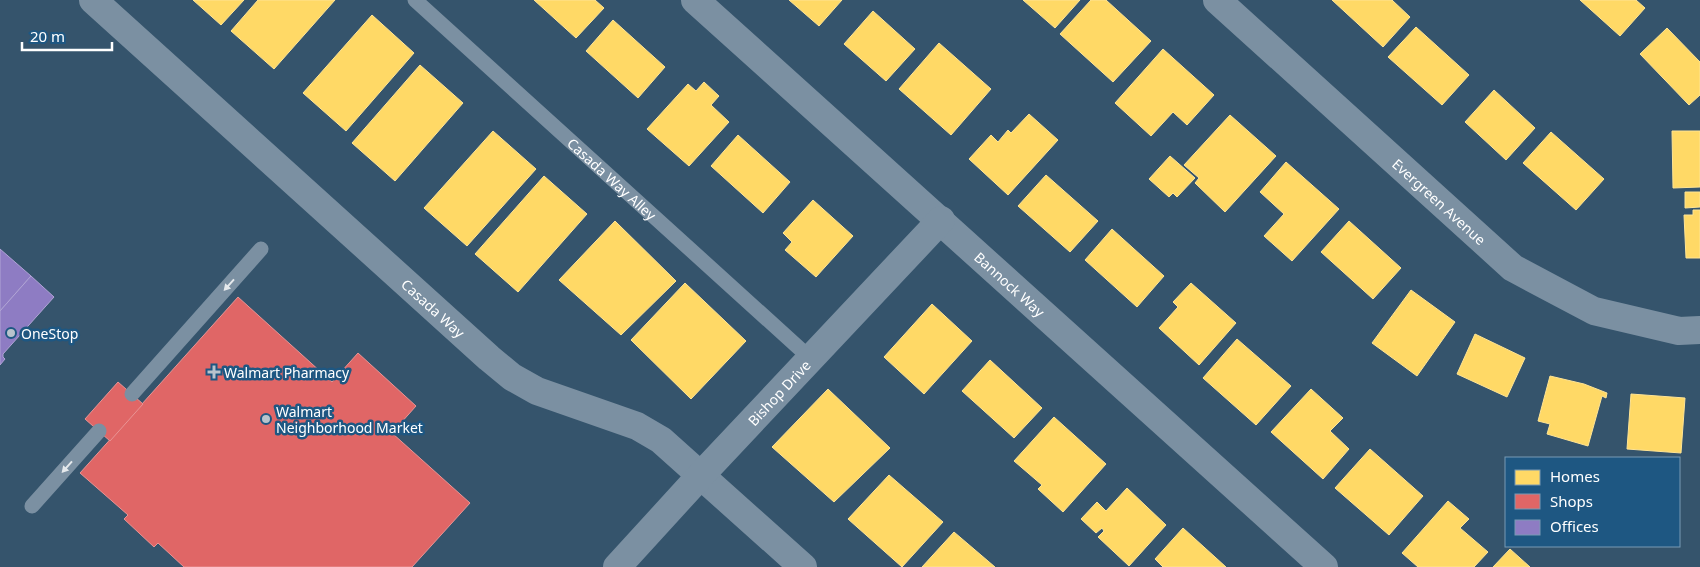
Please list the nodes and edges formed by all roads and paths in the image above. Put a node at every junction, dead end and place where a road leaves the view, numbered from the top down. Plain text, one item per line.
1 (93, 0) edge
2 (415, 0) edge
3 (695, 0) edge
4 (1216, 0) edge
5 (941, 220) junction
6 (261, 249) dead end
7 (1700, 330) edge
8 (810, 358) junction
9 (132, 394) dead end
10 (99, 431) dead end
11 (701, 475) junction
12 (32, 506) dead end
13 (617, 567) edge
14 (804, 567) edge
15 (1324, 567) edge

1 - 11 street, Casada Way
2 - 8 lane, Casada Way Alley
3 - 5 street, Bannock Way
4 - 7 street, Evergreen Avenue
5 - 8 street, Bishop Drive
5 - 15 street, Bannock Way
6 -> 9 lane
8 - 11 street, Bishop Drive
10 -> 12 lane
11 - 13 street, Bishop Drive
11 - 14 street, Casada Way

